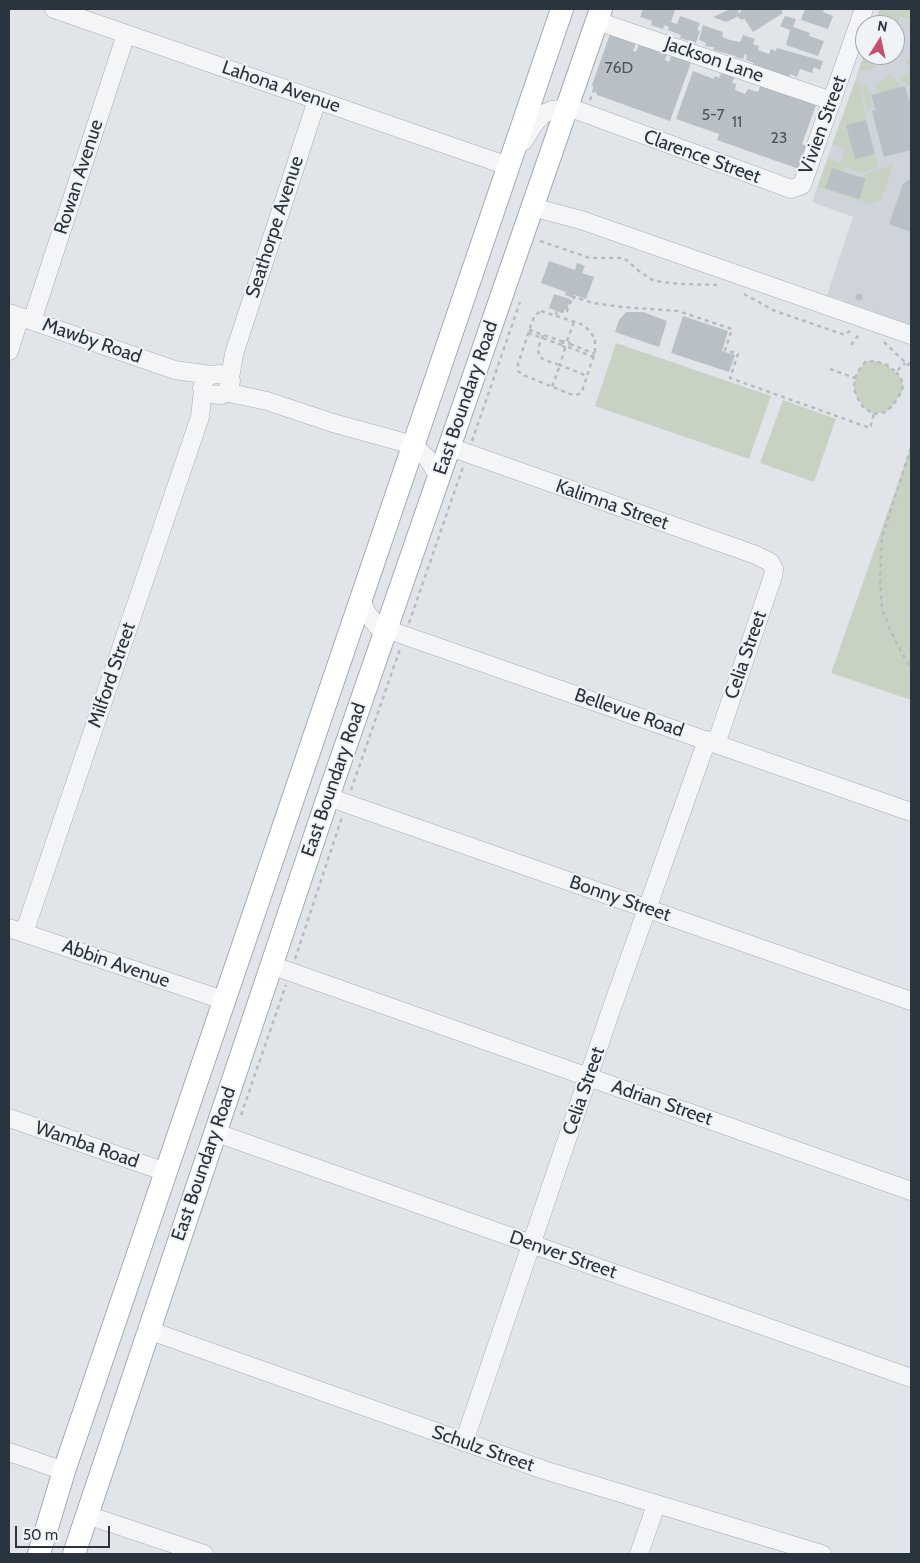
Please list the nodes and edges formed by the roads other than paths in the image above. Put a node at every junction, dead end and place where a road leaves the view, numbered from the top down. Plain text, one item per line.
1 (54, 9) edge
2 (562, 9) edge
3 (864, 9) edge
4 (597, 22) edge
5 (126, 34) junction
6 (534, 91) junction
7 (317, 100) junction
8 (832, 101) junction
9 (563, 116) junction
10 (509, 164) junction
11 (802, 185) joint
12 (541, 209) junction
13 (20, 317) edge
14 (911, 335) edge
15 (9, 351) edge
16 (217, 384) junction
17 (411, 451) junction
18 (459, 451) junction
19 (439, 477) junction
20 (772, 566) joint
21 (360, 598) junction
22 (396, 632) junction
23 (711, 742) junction
24 (338, 800) junction
25 (911, 812) edge
26 (268, 870) junction
27 (300, 881) junction
28 (647, 908) junction
29 (16, 931) edge
30 (281, 968) junction
31 (223, 1000) junction
32 (911, 1001) edge
33 (589, 1077) junction
34 (9, 1118) edge
35 (224, 1136) junction
36 (166, 1172) junction
37 (911, 1190) edge
38 (151, 1214) junction
39 (183, 1225) junction
40 (532, 1244) junction
41 (148, 1330) junction
42 (911, 1378) edge
43 (464, 1442) junction
44 (9, 1452) edge
45 (64, 1471) junction
46 (656, 1505) junction
47 (88, 1515) junction
48 (39, 1554) edge
49 (74, 1554) edge
50 (204, 1554) edge
51 (639, 1554) edge
52 (822, 1554) edge

1 - 5 street, Lahona Avenue
2 - 6 main road, East Boundary Road
3 - 8 street, Vivien Street
4 - 6 main road
4 - 8 street, Jackson Lane
4 - 9 main road, East Boundary Road
5 - 7 street, Lahona Avenue
5 - 13 street, Rowan Avenue
6 - 10 main road, East Boundary Road
7 - 10 street, Lahona Avenue
7 - 16 street, Seathorpe Avenue
8 - 11 street, Vivien Street
9 - 10 street
9 - 11 street, Clarence Street
9 - 12 main road, East Boundary Road
10 - 17 main road, East Boundary Road
12 - 14 street
12 - 18 main road, East Boundary Road
13 - 15 street, Rowan Avenue
13 - 16 street, Mawby Road
16 - 17 street, Mawby Road
16 - 29 street, Milford Street
17 - 19 street, Mawby Road
17 - 21 main road, East Boundary Road
18 - 19 main road, East Boundary Road
18 - 20 street, Kalimna Street
19 - 22 main road, East Boundary Road
20 - 23 street, Celia Street
21 - 22 street, Bellevue Road
21 - 26 main road, East Boundary Road
22 - 23 street, Bellevue Road
22 - 24 main road, East Boundary Road
23 - 25 street, Bellevue Road
23 - 28 street, Celia Street
24 - 27 main road, East Boundary Road
24 - 28 street, Bonny Street
26 - 27 main road
26 - 31 main road, East Boundary Road
27 - 30 main road, East Boundary Road
28 - 32 street, Bonny Street
28 - 33 street, Celia Street
29 - 31 street, Abbin Avenue
30 - 33 street, Adrian Street
30 - 35 main road, East Boundary Road
31 - 36 main road, East Boundary Road
33 - 37 street, Adrian Street
33 - 40 street, Celia Street
34 - 36 street, Wamba Road
35 - 39 main road, East Boundary Road
35 - 40 street, Denver Street
36 - 38 main road, East Boundary Road
38 - 39 main road
38 - 45 main road, East Boundary Road
39 - 41 main road, East Boundary Road
40 - 42 street, Denver Street
40 - 43 street, Celia Street
41 - 43 street, Schulz Street
41 - 47 main road, East Boundary Road
43 - 46 street, Schulz Street
44 - 45 street
45 - 48 main road, East Boundary Road
46 - 51 street
46 - 52 street, Schulz Street
47 - 49 main road, East Boundary Road
47 - 50 street

